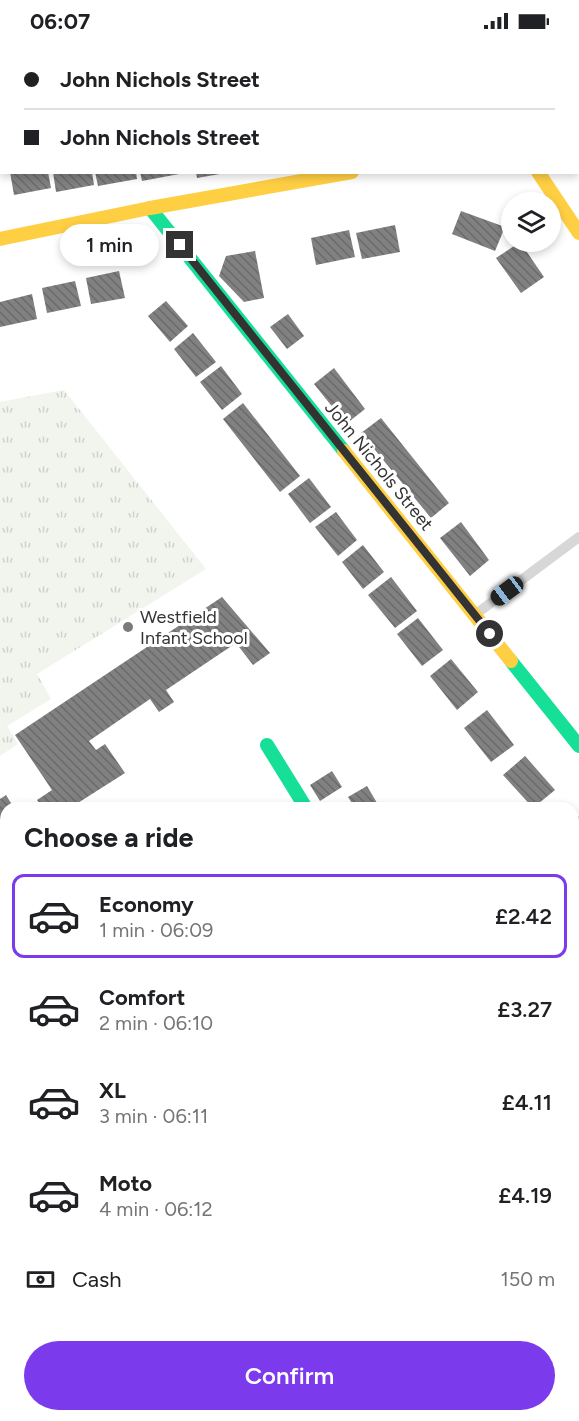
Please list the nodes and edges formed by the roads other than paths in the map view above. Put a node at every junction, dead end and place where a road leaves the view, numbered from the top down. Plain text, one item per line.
1 (338, 174) edge
2 (539, 174) edge
3 (150, 208) junction
4 (579, 233) edge
5 (0, 239) edge
6 (579, 537) edge
7 (475, 615) junction
8 (267, 745) dead end
9 (579, 746) edge
10 (302, 802) edge

1 - 3 street
2 - 4 street
3 - 5 street
3 - 7 street, John Nichols Street
6 - 7 lane
7 - 9 street, John Nichols Street
8 - 10 street

